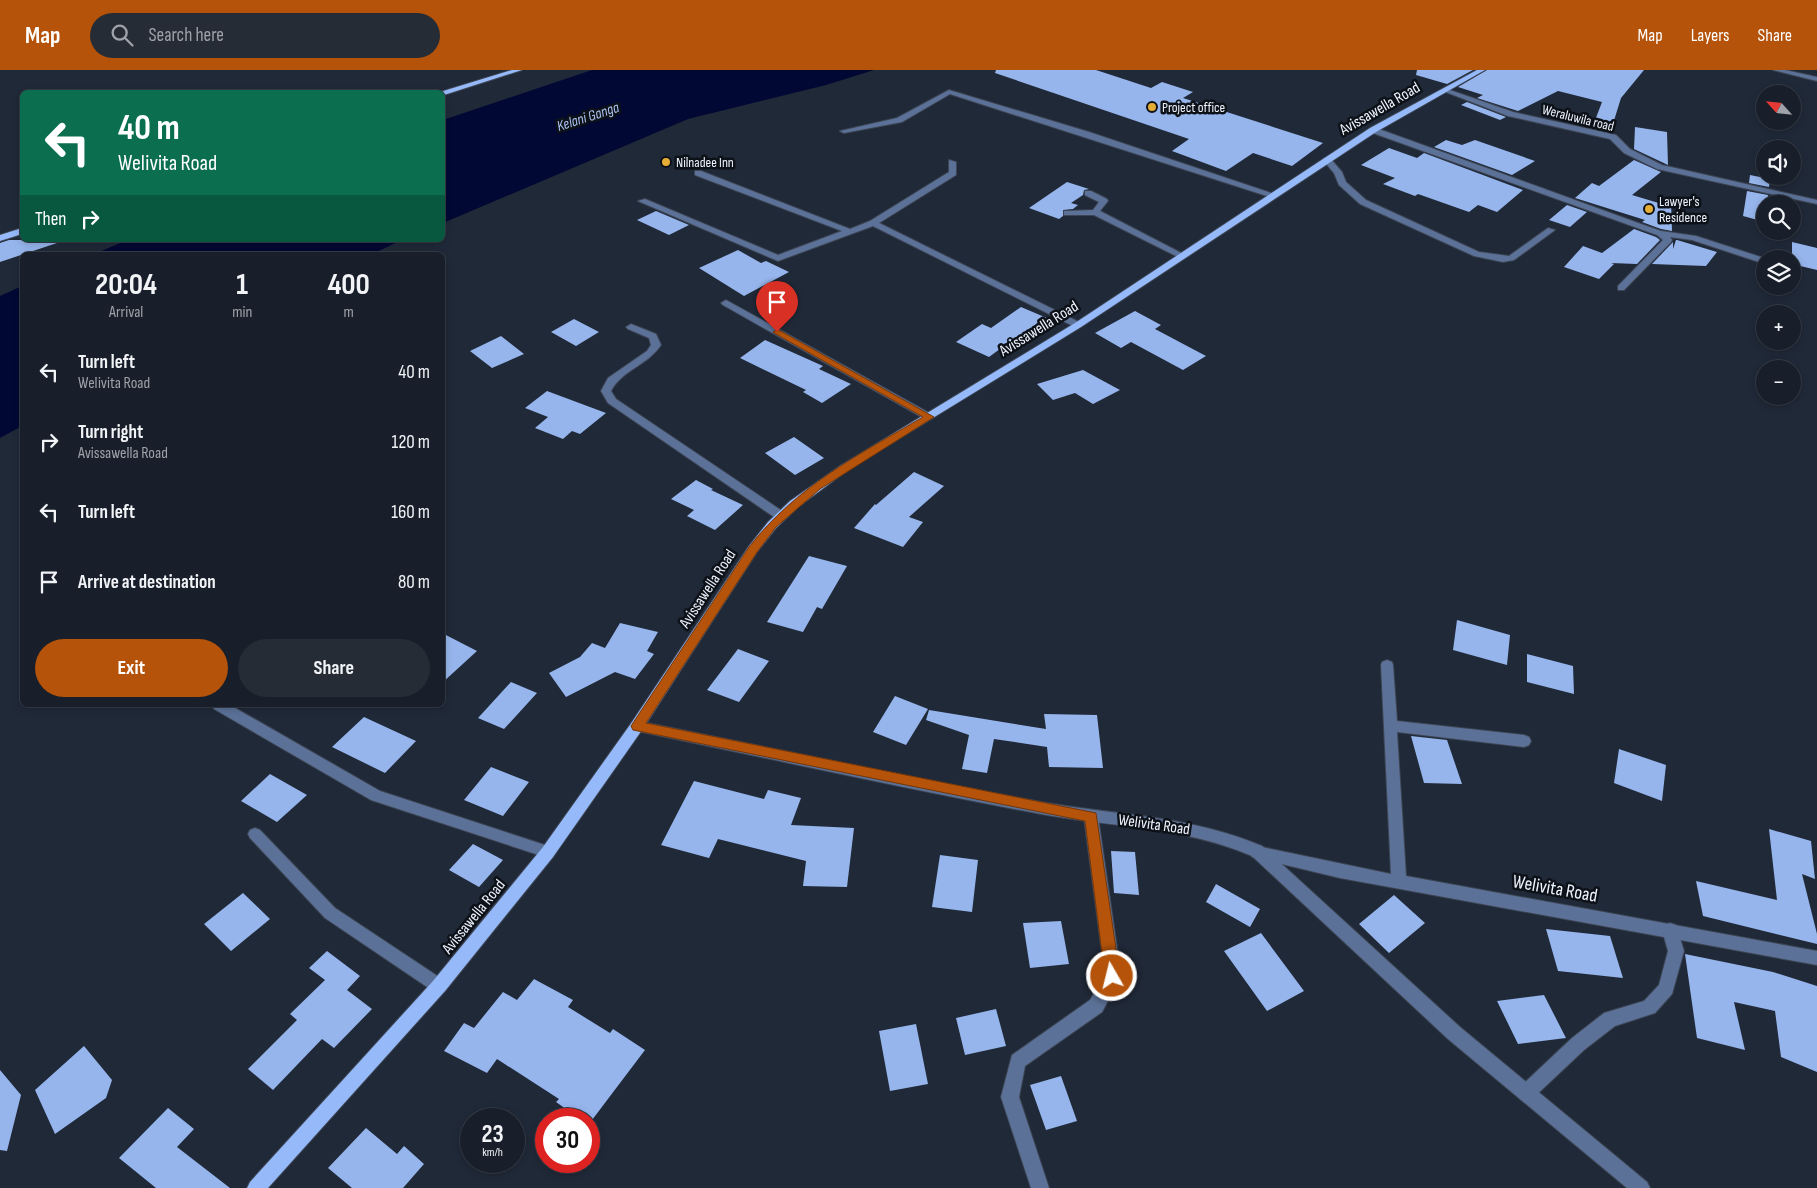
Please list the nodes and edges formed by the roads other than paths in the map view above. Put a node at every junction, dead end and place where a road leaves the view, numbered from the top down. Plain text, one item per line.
1 (519, 70) edge
2 (1482, 70) edge
3 (1776, 70) edge
4 (1817, 79) edge
5 (1445, 90) junction
6 (445, 93) edge
7 (1373, 130) junction
8 (844, 131) dead end
9 (1327, 160) junction
10 (952, 162) dead end
11 (698, 173) dead end
12 (1088, 193) dead end
13 (1272, 196) junction
14 (642, 202) dead end
15 (1817, 202) edge
16 (1095, 212) junction
17 (1067, 213) dead end
18 (873, 223) junction
19 (849, 230) junction
20 (1551, 230) dead end
21 (20, 232) edge
22 (1660, 233) junction
23 (0, 238) edge
24 (1183, 256) junction
25 (1756, 257) edge
26 (1621, 288) dead end
27 (726, 303) dead end
28 (1078, 325) junction
29 (631, 327) dead end
30 (929, 417) junction
31 (781, 516) junction
32 (1387, 665) dead end
33 (222, 707) edge
34 (637, 726) junction
35 (1390, 726) junction
36 (1524, 741) dead end
37 (1091, 817) junction
38 (254, 834) dead end
39 (548, 852) junction
40 (1257, 852) junction
41 (1399, 882) junction
42 (1670, 930) junction
43 (1817, 958) edge
44 (439, 986) junction
45 (1526, 1093) junction
46 (256, 1188) edge
47 (1040, 1188) edge
48 (1641, 1188) edge

1 - 6 main road
2 - 5 main road, Avissawella Road
3 - 4 street
5 - 7 main road, Avissawella Road
5 - 15 street, Weraluwila road
7 - 9 main road, Avissawella Road
7 - 22 street
8 - 13 street
9 - 13 main road, Avissawella Road
9 - 20 street
10 - 18 street
11 - 19 street
12 - 16 street
13 - 24 main road, Avissawella Road
14 - 19 street
16 - 17 street
16 - 24 street
18 - 19 street
18 - 28 street
21 - 23 main road
22 - 25 street
22 - 26 street
24 - 28 main road, Avissawella Road
27 - 30 street
28 - 30 main road, Avissawella Road
29 - 31 street
30 - 31 main road, Avissawella Road
31 - 34 main road, Avissawella Road
32 - 35 street
33 - 39 street
34 - 37 street, Welivita Road
34 - 39 main road, Avissawella Road
35 - 36 street
35 - 41 street
37 - 40 street, Welivita Road
37 - 47 street
38 - 44 street
39 - 44 main road, Avissawella Road
40 - 41 street, Welivita Road
40 - 45 street, Welivita Road
41 - 42 street, Welivita Road
42 - 43 street, Welivita Road
42 - 45 street
44 - 46 main road, Avissawella Road
45 - 48 street, Welivita Road

